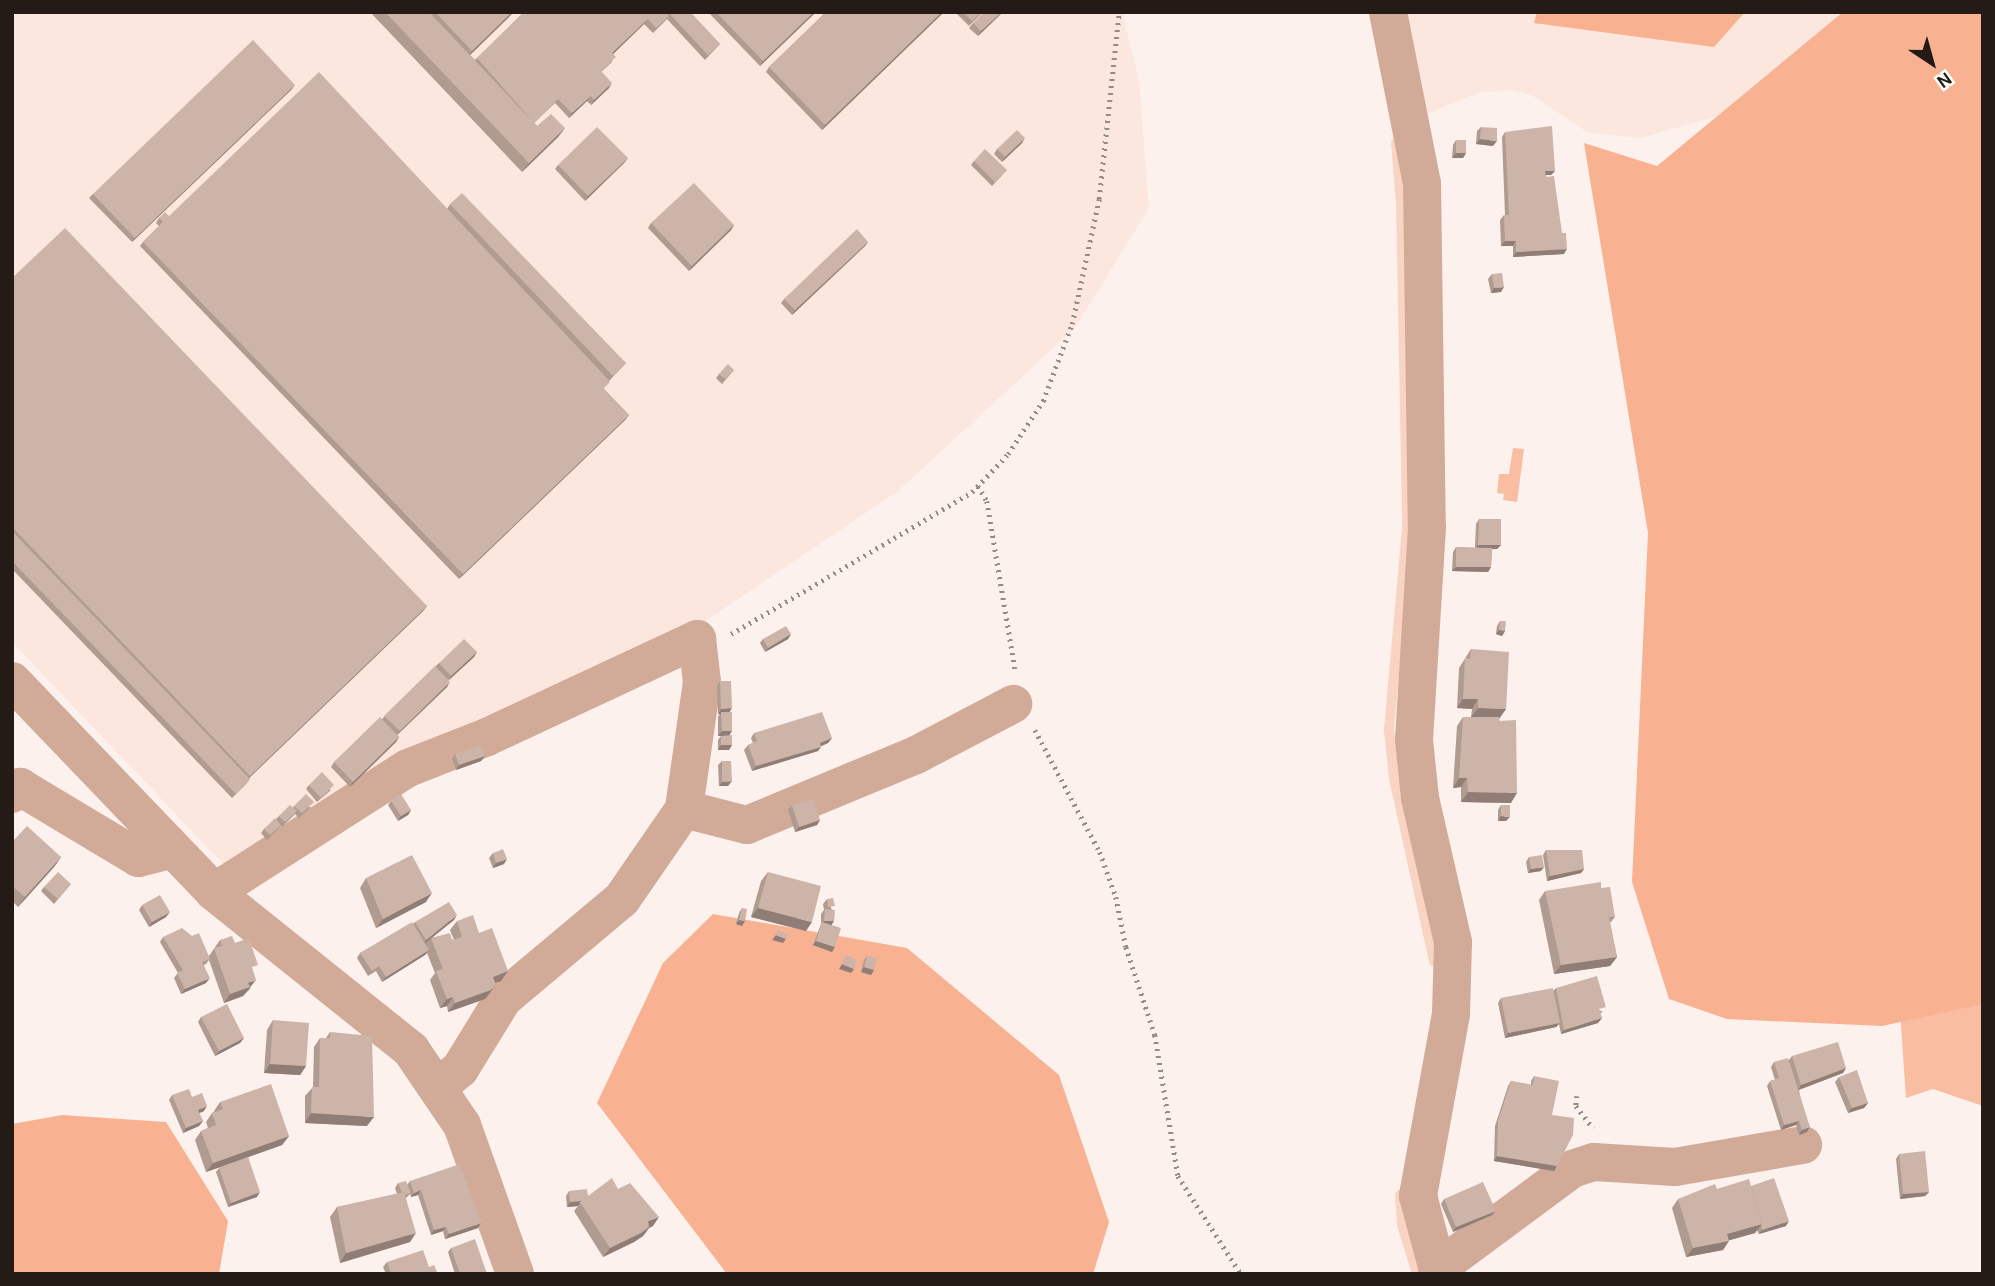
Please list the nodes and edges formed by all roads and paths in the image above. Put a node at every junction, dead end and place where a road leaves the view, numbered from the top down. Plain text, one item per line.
1 (1119, 12) edge
2 (1388, 12) edge
3 (978, 486) junction
4 (696, 639) junction
5 (12, 681) edge
6 (1013, 704) junction
7 (12, 794) edge
8 (684, 809) junction
9 (173, 849) junction
10 (214, 892) junction
11 (439, 1086) junction
12 (1803, 1145) dead end
13 (1438, 1271) edge
14 (515, 1274) edge
15 (1241, 1274) edge

1 - 3 path
2 - 13 street
3 - 4 path
3 - 6 path
4 - 8 street
4 - 10 street
5 - 9 street
6 - 8 street
6 - 15 path
7 - 9 street
8 - 11 street
9 - 10 street
10 - 11 street
11 - 14 street
12 - 13 street

